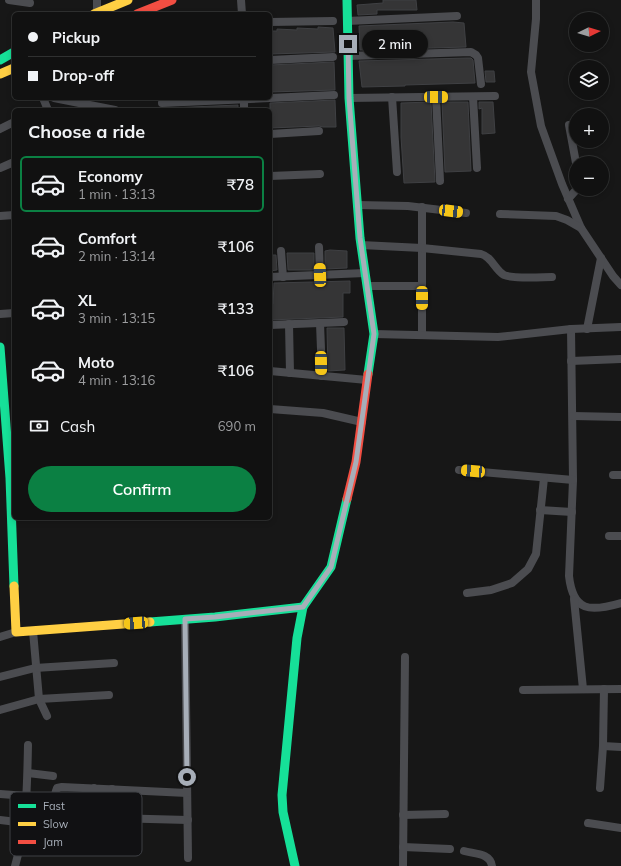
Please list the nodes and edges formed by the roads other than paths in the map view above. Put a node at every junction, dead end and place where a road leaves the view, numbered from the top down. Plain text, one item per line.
1 (10, 0) edge
2 (98, 0) edge
3 (128, 0) edge
4 (172, 0) edge
5 (241, 0) edge
6 (347, 0) edge
7 (536, 0) edge
8 (30, 3) dead end
9 (96, 12) edge
10 (98, 12) edge
11 (142, 12) edge
12 (242, 12) edge
13 (457, 16) dead end
14 (333, 21) dead end
15 (347, 21) junction
16 (272, 22) edge
17 (12, 53) edge
18 (348, 56) junction
19 (333, 57) dead end
20 (0, 60) edge
21 (272, 60) edge
22 (12, 69) edge
23 (0, 74) edge
24 (481, 84) dead end
25 (334, 95) dead end
26 (495, 96) dead end
27 (436, 97) junction
28 (474, 97) junction
29 (272, 98) edge
30 (349, 98) junction
31 (392, 98) junction
32 (64, 100) edge
33 (224, 100) edge
34 (162, 103) dead end
35 (106, 108) edge
36 (12, 123) edge
37 (0, 129) edge
38 (319, 131) dead end
39 (272, 134) edge
40 (12, 163) edge
41 (0, 168) edge
42 (477, 168) dead end
43 (397, 172) dead end
44 (320, 174) dead end
45 (272, 176) edge
46 (440, 181) dead end
47 (571, 196) edge
48 (568, 200) junction
49 (357, 205) junction
50 (422, 207) junction
51 (466, 212) dead end
52 (500, 214) dead end
53 (12, 215) edge
54 (0, 216) edge
55 (581, 228) junction
56 (361, 245) junction
57 (319, 247) dead end
58 (422, 248) junction
59 (281, 251) dead end
60 (601, 258) junction
61 (365, 273) junction
62 (320, 275) junction
63 (272, 277) edge
64 (283, 277) junction
65 (552, 277) dead end
66 (621, 285) edge
67 (367, 286) junction
68 (422, 286) junction
69 (12, 313) edge
70 (0, 314) edge
71 (344, 322) dead end
72 (320, 323) junction
73 (289, 324) junction
74 (272, 325) edge
75 (621, 328) edge
76 (571, 329) junction
77 (587, 329) junction
78 (374, 334) junction
79 (422, 335) junction
80 (0, 347) edge
81 (621, 359) edge
82 (571, 361) junction
83 (272, 371) edge
84 (290, 373) junction
85 (322, 376) junction
86 (367, 380) junction
87 (12, 407) edge
88 (2, 408) edge
89 (272, 409) edge
90 (573, 416) junction
91 (621, 417) edge
92 (362, 422) junction
93 (459, 470) dead end
94 (544, 478) junction
95 (573, 480) junction
96 (540, 510) junction
97 (572, 512) junction
98 (609, 536) dead end
99 (621, 536) edge
100 (467, 593) dead end
101 (574, 599) junction
102 (621, 602) edge
103 (303, 607) junction
104 (185, 619) junction
105 (32, 631) junction
106 (16, 632) junction
107 (0, 637) edge
108 (405, 657) dead end
109 (114, 663) dead end
110 (35, 668) junction
111 (0, 677) edge
112 (583, 689) junction
113 (604, 689) junction
114 (621, 689) edge
115 (523, 690) dead end
116 (109, 695) dead end
117 (39, 699) junction
118 (0, 710) edge
119 (47, 716) dead end
120 (28, 745) dead end
121 (603, 746) junction
122 (621, 747) edge
123 (28, 773) junction
124 (54, 776) dead end
125 (94, 788) junction
126 (600, 788) dead end
127 (112, 789) joint
128 (27, 792) edge
129 (55, 792) edge
130 (94, 792) edge
131 (187, 793) junction
132 (0, 794) edge
133 (10, 795) edge
134 (446, 814) dead end
135 (403, 815) junction
136 (142, 819) edge
137 (0, 820) edge
138 (188, 820) junction
139 (10, 823) edge
140 (588, 823) dead end
141 (621, 828) edge
142 (403, 847) junction
143 (450, 848) dead end
144 (464, 851) dead end
145 (17, 856) edge
146 (188, 858) dead end
147 (15, 866) edge
148 (295, 866) edge
149 (403, 866) edge
150 (492, 866) edge

1 - 8 street
2 - 9 street
3 - 10 street
4 - 11 street
5 - 12 street
6 - 15 street
7 - 48 street
13 - 15 street
14 - 16 street
15 - 18 street
17 - 20 street
18 - 24 street
18 - 30 street
19 - 21 street
22 - 23 street
25 - 29 street
26 - 28 street
27 - 28 street
27 - 31 street
27 - 46 street
28 - 42 street
30 - 31 street
30 - 49 street
31 - 43 street
32 - 35 street
33 - 34 street
36 - 37 street
38 - 39 street
40 - 41 street
44 - 45 street
47 - 48 street
48 - 55 street
49 - 50 street
49 - 56 street
50 - 51 street
50 - 58 street
52 - 55 street
53 - 54 street
55 - 60 street
56 - 58 street
56 - 61 street
57 - 62 street
58 - 65 street
58 - 68 street
59 - 64 street
60 - 66 street
60 - 77 street
61 - 62 street
61 - 67 street
62 - 64 street
63 - 64 street
67 - 68 street
67 - 78 street
68 - 79 street
69 - 70 street
71 - 72 street
72 - 73 street
72 - 85 street
73 - 74 street
73 - 84 street
75 - 77 street
76 - 77 street
76 - 79 street
76 - 82 street
78 - 79 street
78 - 86 street
80 - 88 street
81 - 82 street
82 - 90 street
83 - 84 street
84 - 85 street
85 - 86 street
86 - 92 street
87 - 88 street
88 - 106 street
89 - 92 street
90 - 91 street
90 - 95 street
92 - 103 street
93 - 94 street
94 - 95 street
94 - 96 street
95 - 97 street
96 - 97 street
96 - 100 street
97 - 101 street
98 - 99 street
101 - 102 street
101 - 112 street
103 - 104 street
103 - 148 street
104 - 105 street
104 - 131 street
105 - 106 street
105 - 110 street
106 - 107 street
108 - 135 street
109 - 110 street
110 - 111 street
110 - 117 street
112 - 113 street
112 - 115 street
113 - 114 street
113 - 121 street
116 - 117 street
117 - 118 street
117 - 119 street
120 - 123 street
121 - 122 street
121 - 126 street
123 - 124 street
123 - 128 street
125 - 127 street
125 - 129 street
125 - 130 street
127 - 131 street
131 - 138 street
132 - 133 street
134 - 135 street
135 - 142 street
136 - 138 street
137 - 139 street
138 - 146 street
140 - 141 street
142 - 143 street
142 - 149 street
144 - 150 street
145 - 147 street

